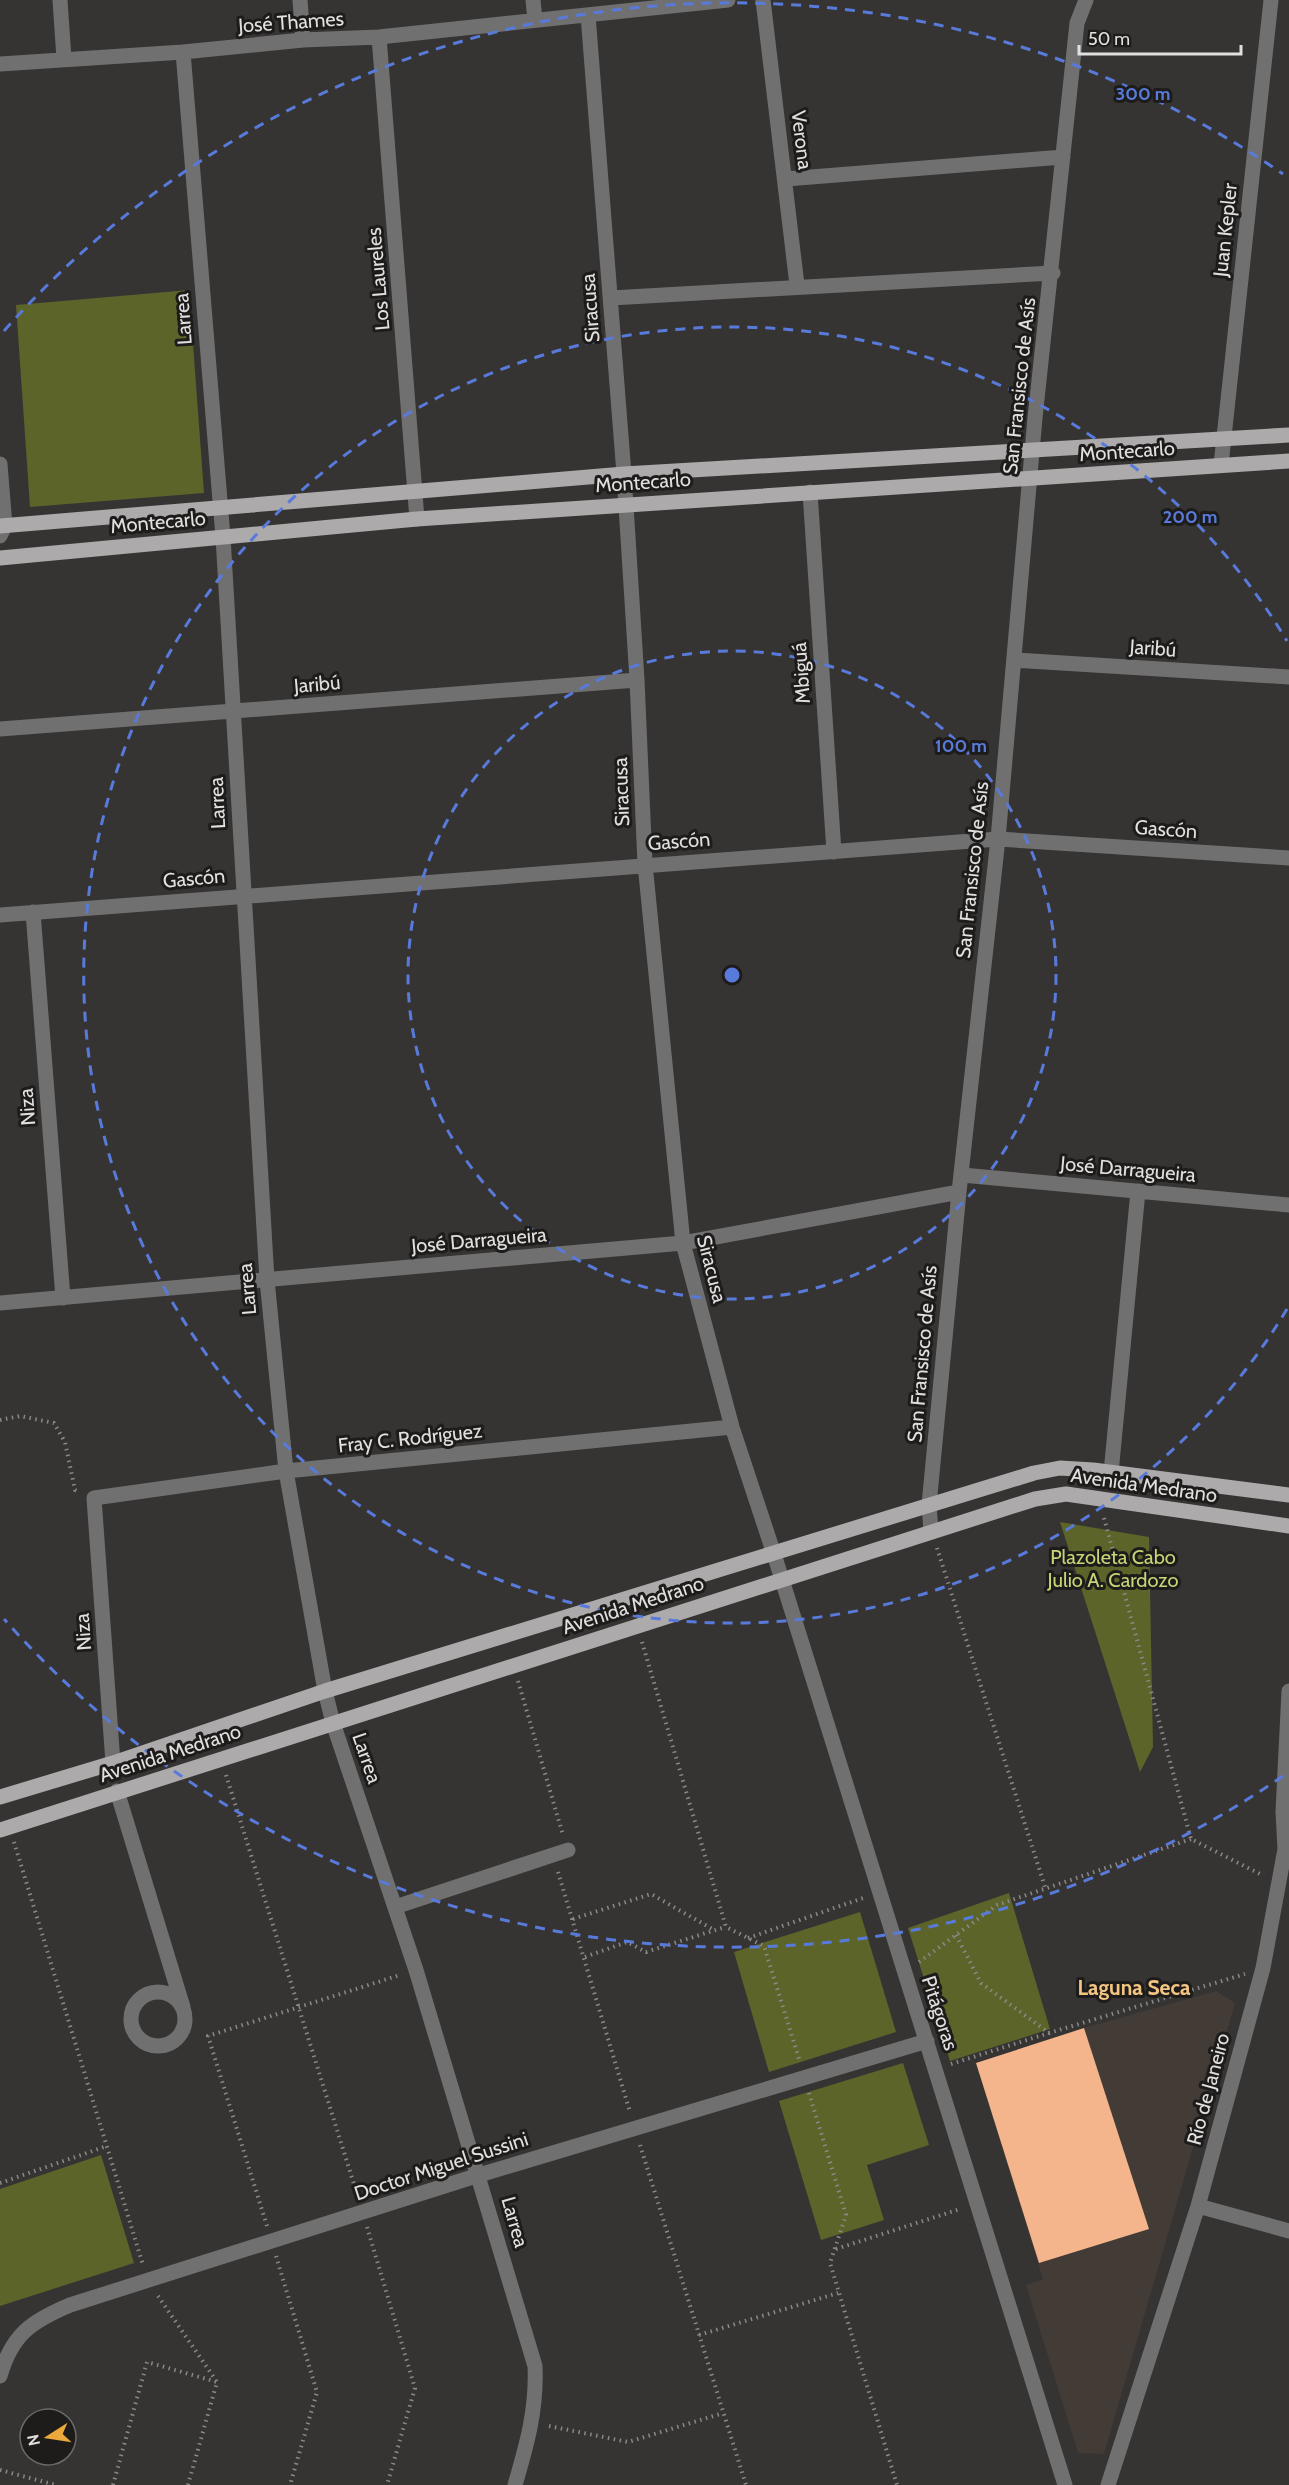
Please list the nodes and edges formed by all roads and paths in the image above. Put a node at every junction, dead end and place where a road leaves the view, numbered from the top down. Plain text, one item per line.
1 (60, 0) edge
2 (300, 0) edge
3 (533, 0) edge
4 (728, 0) edge
5 (763, 0) edge
6 (1086, 0) edge
7 (1271, 0) edge
8 (588, 15) junction
9 (535, 20) junction
10 (379, 37) junction
11 (303, 40) junction
12 (183, 52) junction
13 (64, 59) junction
14 (0, 64) edge
15 (1063, 156) junction
16 (786, 179) junction
17 (1053, 273) junction
18 (798, 285) junction
19 (611, 298) junction
20 (1289, 435) edge
21 (1223, 439) junction
22 (1033, 448) junction
23 (1289, 461) edge
24 (0, 464) edge
25 (1221, 465) junction
26 (624, 474) junction
27 (1030, 478) junction
28 (416, 491) junction
29 (810, 492) junction
30 (625, 504) junction
31 (219, 506) junction
32 (417, 519) junction
33 (2, 529) edge
34 (223, 537) junction
35 (0, 558) edge
36 (1014, 660) junction
37 (1289, 678) edge
38 (637, 680) junction
39 (234, 712) junction
40 (0, 729) edge
41 (998, 839) junction
42 (834, 852) junction
43 (1289, 858) edge
44 (645, 864) junction
45 (243, 895) junction
46 (33, 912) junction
47 (0, 915) edge
48 (962, 1175) junction
49 (1138, 1191) junction
50 (959, 1192) junction
51 (1289, 1205) edge
52 (682, 1243) junction
53 (267, 1280) junction
54 (63, 1298) junction
55 (0, 1303) edge
56 (0, 1420) edge
57 (732, 1427) junction
58 (286, 1471) junction
59 (1111, 1473) junction
60 (1289, 1495) edge
61 (94, 1498) junction
62 (1099, 1499) junction
63 (929, 1505) junction
64 (1289, 1526) edge
65 (931, 1531) junction
66 (774, 1554) junction
67 (782, 1579) junction
68 (637, 1626) junction
69 (513, 1666) junction
70 (325, 1691) junction
71 (1289, 1691) edge
72 (333, 1723) junction
73 (221, 1758) junction
74 (113, 1762) junction
75 (117, 1791) junction
76 (0, 1797) edge
77 (5, 1829) edge
78 (1191, 1839) junction
79 (1287, 1849) edge
80 (560, 1852) junction
81 (1279, 1884) junction
82 (1045, 1887) junction
83 (880, 1892) junction
84 (395, 1907) junction
85 (573, 1919) junction
86 (726, 1927) junction
87 (714, 1930) junction
88 (956, 1935) junction
89 (747, 1938) junction
90 (585, 1957) junction
91 (1263, 1968) junction
92 (416, 1970) junction
93 (905, 1972) junction
94 (183, 2007) dead end
95 (298, 2008) junction
96 (1049, 2033) junction
97 (208, 2036) dead end
98 (927, 2040) junction
99 (936, 2069) junction
100 (804, 2077) junction
101 (634, 2128) junction
102 (107, 2146) junction
103 (479, 2175) junction
104 (0, 2183) edge
105 (977, 2203) junction
106 (1198, 2206) junction
107 (363, 2214) junction
108 (1289, 2231) edge
109 (835, 2249) junction
110 (148, 2281) junction
111 (838, 2293) junction
112 (699, 2335) junction
113 (0, 2376) edge
114 (217, 2382) junction
115 (723, 2413) junction
116 (533, 2422) junction
117 (0, 2470) edge
118 (56, 2485) edge
119 (113, 2485) edge
120 (188, 2485) edge
121 (387, 2485) edge
122 (515, 2485) edge
123 (746, 2485) edge
124 (897, 2485) edge
125 (1065, 2485) edge
126 (1108, 2485) edge

1 - 13 street
2 - 11 street
3 - 9 street
4 - 8 street, José Thames
5 - 16 street, Verona
6 - 15 street, San Fransisco de Asís
7 - 21 street, Juan Kepler
8 - 9 street, José Thames
8 - 19 street, Siracusa
9 - 10 street, José Thames
10 - 11 street, José Thames
10 - 28 street, Los Laureles
11 - 12 street, José Thames
12 - 13 street, José Thames
12 - 31 street, Larrea
13 - 14 street, José Thames
15 - 16 street
15 - 17 street, San Fransisco de Asís
16 - 18 street, Verona
17 - 18 street
17 - 22 street, San Fransisco de Asís
18 - 19 street
19 - 26 street, Siracusa
20 - 21 main road, Montecarlo
21 - 22 main road, Montecarlo
21 - 25 street, Juan Kepler
22 - 26 main road, Montecarlo
22 - 27 street, San Fransisco de Asís
23 - 25 main road, Montecarlo
24 - 33 street
25 - 27 main road, Montecarlo
26 - 28 main road, Montecarlo
26 - 30 street, Siracusa
27 - 29 main road, Montecarlo
27 - 36 street, San Fransisco de Asís
28 - 31 main road, Montecarlo
28 - 32 street, Los Laureles
29 - 30 main road, Montecarlo
29 - 42 street, Mbiguá
30 - 32 main road, Montecarlo
30 - 38 street, Siracusa
31 - 33 main road, Montecarlo
31 - 34 street, Larrea
32 - 34 main road, Montecarlo
34 - 35 main road, Montecarlo
34 - 39 street, Larrea
36 - 37 street, Jaribú
36 - 41 street, San Fransisco de Asís
38 - 39 street, Jaribú
38 - 44 street, Siracusa
39 - 40 street, Jaribú
39 - 45 street, Larrea
41 - 42 street, Gascón
41 - 43 street, Gascón
41 - 48 street, San Fransisco de Asís
42 - 44 street, Gascón
44 - 45 street, Gascón
44 - 52 street, Siracusa
45 - 46 street, Gascón
45 - 53 street, Larrea
46 - 47 street, Gascón
46 - 54 street, Niza
48 - 49 street, José Darragueira
48 - 50 street, San Fransisco de Asís
49 - 51 street, José Darragueira
49 - 59 street
50 - 52 street, José Darragueira
50 - 63 street, San Fransisco de Asís
52 - 53 street, José Darragueira
52 - 57 street, Siracusa
53 - 54 street, José Darragueira
53 - 58 street, Larrea
54 - 55 street, José Darragueira
56 - 61 path
57 - 58 street, Fray C. Rodríguez
57 - 66 street, Siracusa
58 - 61 street, Fray C. Rodríguez
58 - 70 street, Larrea
59 - 60 main road, Avenida Medrano
59 - 63 main road, Avenida Medrano
61 - 74 street, Niza
62 - 64 main road, Avenida Medrano
62 - 65 main road, Avenida Medrano
62 - 78 path
63 - 65 street, San Fransisco de Asís
63 - 66 main road, Avenida Medrano
65 - 67 main road, Avenida Medrano
65 - 82 path
66 - 67 street, Pitágoras
66 - 70 main road, Avenida Medrano
67 - 68 main road, Avenida Medrano
67 - 83 street, Pitágoras
68 - 69 main road, Avenida Medrano
68 - 86 path
69 - 72 main road, Avenida Medrano
69 - 80 path
70 - 72 street, Larrea
70 - 74 main road, Avenida Medrano
71 - 79 street, Río de Janeiro
72 - 73 main road, Avenida Medrano
72 - 84 street, Larrea
73 - 75 main road, Avenida Medrano
73 - 95 path
74 - 76 main road, Avenida Medrano
75 - 77 main road, Avenida Medrano
75 - 94 street
77 - 102 path
78 - 81 path
78 - 82 path
79 - 81 street, Río de Janeiro
80 - 84 street
80 - 85 path
81 - 91 street, Río de Janeiro
82 - 88 path
83 - 89 path
83 - 93 street, Pitágoras
84 - 92 street, Larrea
85 - 87 path
85 - 90 path
86 - 87 path
86 - 89 path
87 - 90 path
88 - 93 path
88 - 96 path
89 - 100 path
90 - 101 path
91 - 96 path
91 - 106 street, Río de Janeiro
92 - 95 path
92 - 103 street, Larrea
93 - 98 street, Pitágoras
95 - 97 path
95 - 107 path
96 - 99 path
98 - 99 street, Pitágoras
98 - 100 street, Doctor Miguel Sussini
99 - 105 street, Pitágoras
100 - 101 street, Doctor Miguel Sussini
100 - 109 path
101 - 103 street, Doctor Miguel Sussini
101 - 112 path
102 - 104 path
102 - 110 path
103 - 107 street, Doctor Miguel Sussini
103 - 116 street, Larrea
105 - 109 path
105 - 125 street, Pitágoras
106 - 108 street
106 - 126 street, Río de Janeiro
107 - 110 street, Doctor Miguel Sussini
107 - 121 path
109 - 111 path
110 - 113 street, Doctor Miguel Sussini
110 - 114 path
111 - 112 path
111 - 124 path
112 - 115 path
114 - 119 path
114 - 120 path
115 - 116 path
115 - 123 path
116 - 122 street, Larrea
117 - 118 path

